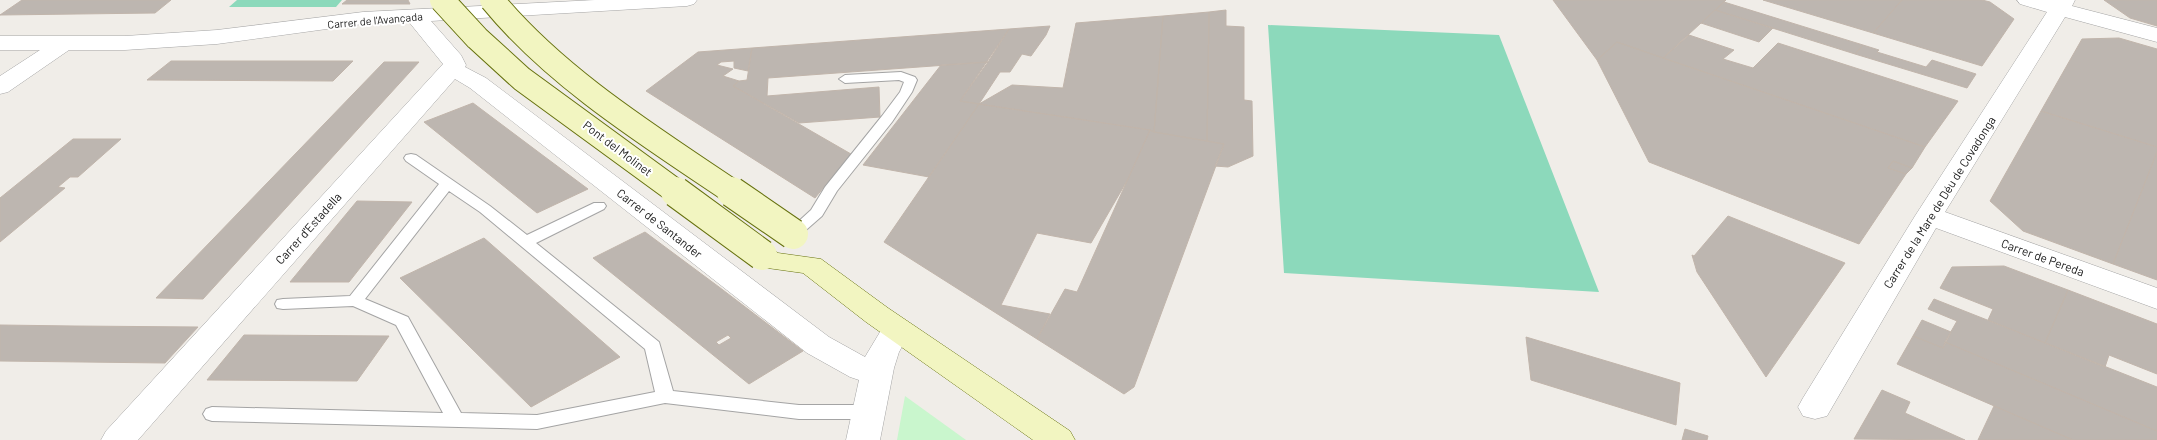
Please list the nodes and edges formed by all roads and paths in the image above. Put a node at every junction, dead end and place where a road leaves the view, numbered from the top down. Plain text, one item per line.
1 (442, 0) edge
2 (492, 0) edge
3 (687, 0) edge
4 (2027, 0) edge
5 (2062, 4) edge
6 (414, 15) junction
7 (2157, 35) edge
8 (0, 43) edge
9 (64, 43) junction
10 (462, 73) dead end
11 (845, 79) dead end
12 (0, 87) edge
13 (411, 158) dead end
14 (447, 183) junction
15 (600, 206) dead end
16 (1929, 216) junction
17 (793, 234) junction
18 (526, 242) junction
19 (811, 265) junction
20 (2157, 298) edge
21 (355, 301) junction
22 (283, 304) dead end
23 (887, 322) junction
24 (861, 369) dead end
25 (665, 397) junction
26 (1815, 407) dead end
27 (212, 414) dead end
28 (455, 420) junction
29 (866, 426) edge
30 (118, 440) edge
31 (1058, 440) edge

1 - 19 street, Pont del Molinet, bridge
2 - 17 street, bridge
3 - 6 street, Carrer de l'Avançada
4 - 5 street
5 - 7 street
5 - 16 street, Carrer de la Mare de Déu de Covadonga
6 - 9 street, Carrer de l'Avançada
6 - 30 street, Carrer d'Estadella
8 - 9 street, Carrer de l'Avançada
9 - 12 street
10 - 24 street, Carrer de Santander
11 - 17 lane
13 - 14 lane
14 - 18 lane
14 - 21 lane
15 - 18 lane
16 - 20 street, Carrer de Pereda
16 - 26 street, Carrer de la Mare de Déu de Covadonga
17 - 19 street
18 - 25 lane
19 - 23 street
21 - 22 lane
21 - 28 lane
23 - 29 street
23 - 31 street
25 - 28 lane
25 - 29 lane
27 - 28 lane

